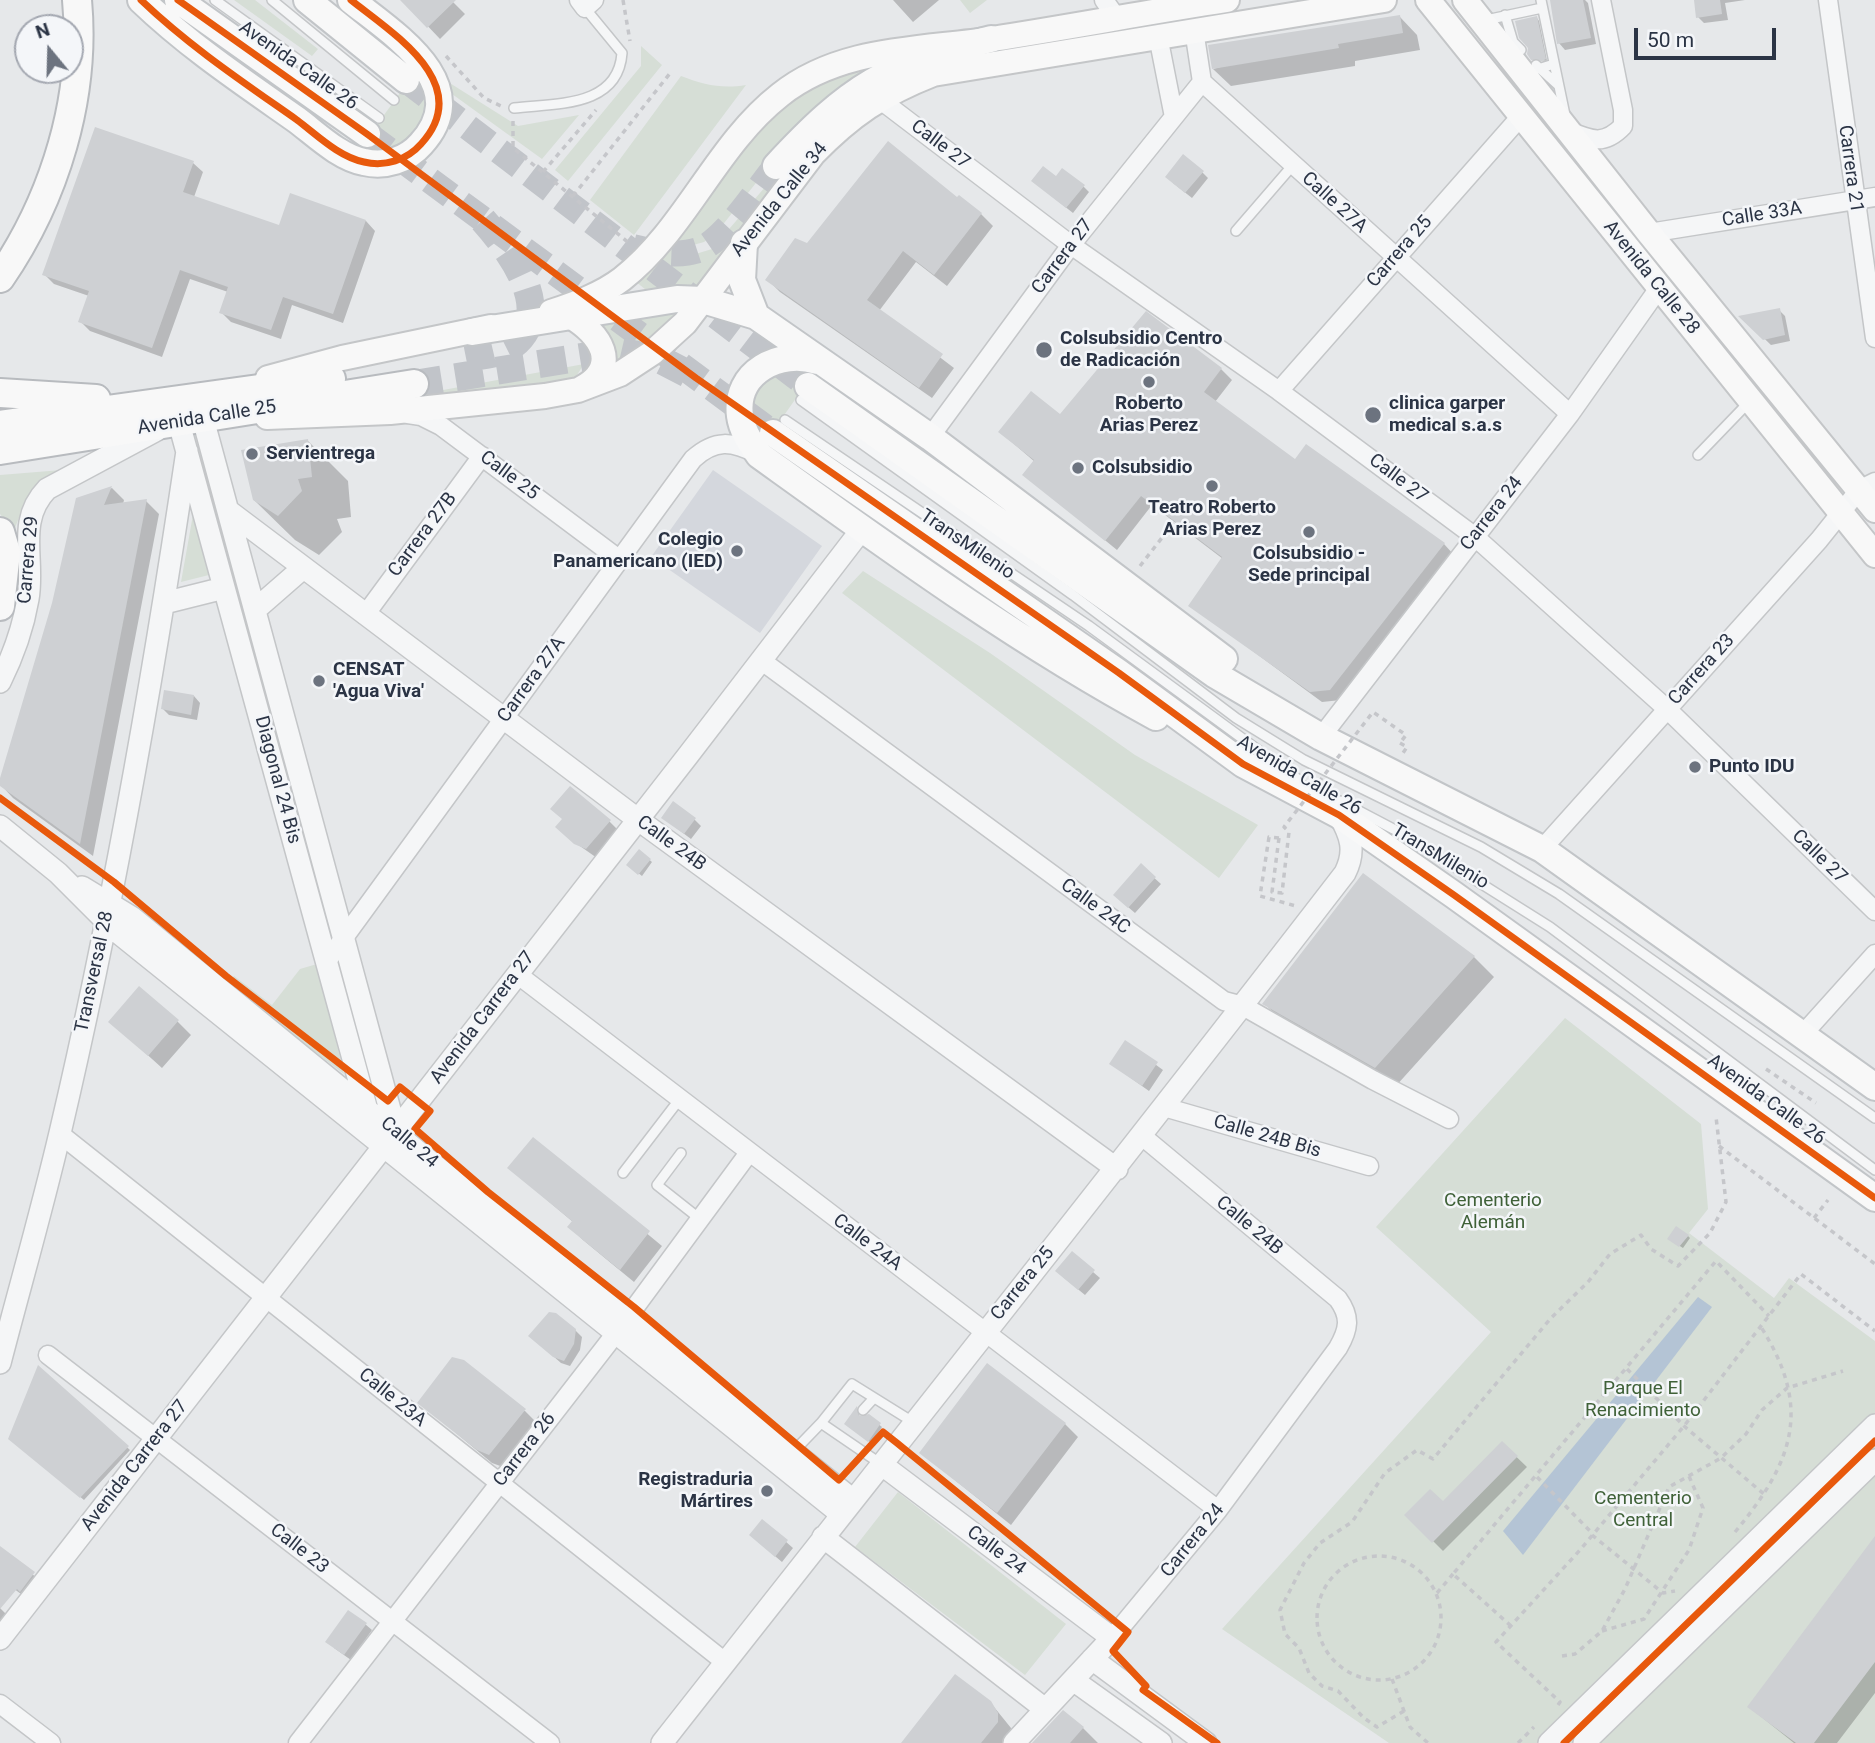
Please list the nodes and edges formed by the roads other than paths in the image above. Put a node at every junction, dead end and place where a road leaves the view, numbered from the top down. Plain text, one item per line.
1 (77, 0) edge
2 (141, 0) edge
3 (178, 0) edge
4 (215, 0) edge
5 (272, 0) edge
6 (307, 0) edge
7 (351, 0) edge
8 (1227, 0) edge
9 (1384, 0) edge
10 (1428, 0) edge
11 (1465, 0) edge
12 (1601, 0) edge
13 (1828, 0) edge
14 (586, 3) edge
15 (1541, 4) edge
16 (1110, 8) edge
17 (1505, 15) junction
18 (1481, 21) junction
19 (1194, 30) junction
20 (1158, 36) junction
21 (991, 39) junction
22 (1530, 64) junction
23 (1554, 64) junction
24 (1202, 82) junction
25 (1558, 85) junction
26 (400, 90) joint
27 (878, 98) junction
28 (514, 108) road end
29 (1522, 115) junction
30 (1174, 117) junction
31 (373, 126) joint
32 (1568, 131) junction
33 (1293, 165) junction
34 (776, 166) tunnel mouth
35 (1875, 197) edge
36 (1854, 200) junction
37 (1236, 231) dead end
38 (1649, 233) junction
39 (744, 243) junction
40 (1071, 244) junction
41 (1394, 258) junction
42 (0, 278) edge
43 (1659, 288) junction
44 (702, 300) junction
45 (570, 316) junction
46 (757, 316) junction
47 (472, 332) junction
48 (1875, 338) edge
49 (822, 363) junction
50 (412, 376) tunnel mouth
51 (578, 390) junction
52 (1279, 391) junction
53 (0, 393) edge
54 (805, 393) joint
55 (1751, 400) junction
56 (390, 412) junction
57 (181, 414) junction
58 (1570, 414) junction
59 (0, 425) edge
60 (772, 436) junction
61 (930, 437) junction
62 (0, 450) edge
63 (187, 452) junction
64 (1698, 455) dead end
65 (482, 456) junction
66 (1867, 486) edge
67 (1840, 510) junction
68 (1875, 510) edge
69 (230, 512) junction
70 (862, 529) junction
71 (0, 532) edge
72 (1475, 536) junction
73 (1875, 555) edge
74 (620, 560) junction
75 (303, 568) junction
76 (224, 589) junction
77 (164, 603) junction
78 (0, 606) edge
79 (256, 609) junction
80 (365, 615) junction
81 (762, 660) junction
82 (2, 678) edge
83 (1667, 709) junction
84 (505, 718) junction
85 (1321, 737) junction
86 (1243, 764) junction
87 (1305, 783) dead end
88 (1334, 805) junction
89 (640, 821) junction
90 (0, 826) edge
91 (1542, 849) junction
92 (1875, 911) edge
93 (108, 912) junction
94 (345, 937) junction
95 (1875, 954) edge
96 (327, 961) junction
97 (517, 974) junction
98 (1243, 1006) junction
99 (1804, 1033) junction
100 (1875, 1087) edge
101 (679, 1100) junction
102 (367, 1107) junction
103 (1164, 1107) junction
104 (1875, 1118) edge
105 (1449, 1119) dead end
106 (60, 1134) junction
107 (1142, 1136) junction
108 (385, 1139) junction
109 (681, 1153) dead end
110 (748, 1154) junction
111 (1369, 1167) dead end
112 (1117, 1169) junction
113 (1875, 1170) edge
114 (623, 1173) dead end
115 (1875, 1198) edge
116 (700, 1219) junction
117 (266, 1297) junction
118 (1349, 1321) joint
119 (621, 1326) junction
120 (985, 1331) junction
121 (48, 1355) dead end
122 (0, 1363) edge
123 (874, 1398) junction
124 (863, 1410) dead end
125 (913, 1422) junction
126 (821, 1423) junction
127 (1875, 1425) edge
128 (849, 1428) dead end
129 (841, 1437) junction
130 (157, 1439) junction
131 (793, 1452) junction
132 (1875, 1460) edge
133 (881, 1464) junction
134 (499, 1484) junction
135 (847, 1507) junction
136 (1218, 1510) junction
137 (823, 1538) junction
138 (392, 1621) junction
139 (1112, 1638) junction
140 (0, 1639) edge
141 (1092, 1659) junction
142 (725, 1662) junction
143 (1073, 1680) junction
144 (0, 1704) edge
145 (1045, 1710) junction
146 (51, 1743) edge
147 (298, 1743) edge
148 (550, 1743) edge
149 (662, 1743) edge
150 (1014, 1743) edge
151 (1161, 1743) edge
152 (1206, 1743) edge
153 (1549, 1743) edge
154 (1584, 1743) edge

1 - 42 highway
2 - 7 main road
3 - 31 main road, Avenida Calle 26
4 - 31 lane
5 - 26 lane
6 - 26 main road
8 - 16 main road
9 - 19 main road, Avenida Calle 34
10 - 29 main road, Avenida Calle 28
11 - 18 main road, Avenida Calle 28
12 - 32 street
13 - 36 street, Carrera 21
14 - 28 lane
15 - 17 lane
15 - 23 lane
16 - 21 main road
17 - 18 lane
17 - 22 lane
18 - 22 main road, Avenida Calle 28
19 - 20 main road, Avenida Calle 34
19 - 24 street
20 - 27 main road, Avenida Calle 34
20 - 30 street
21 - 34 main road
21 - 47 main road
22 - 23 lane
22 - 25 lane
22 - 32 main road, Avenida Calle 28
23 - 25 lane
24 - 30 street, Carrera 27
24 - 33 street, Calle 27A
25 - 32 lane
27 - 39 main road, Avenida Calle 34
27 - 40 street, Calle 27
29 - 41 street, Carrera 25
29 - 43 main road, Avenida Calle 28
30 - 40 street, Carrera 27
32 - 38 main road, Avenida Calle 28
33 - 37 lane
33 - 41 street, Calle 27A
35 - 36 street, Calle 33A
36 - 38 street, Calle 33A
36 - 48 street, Carrera 21
38 - 66 main road, Avenida Calle 28
39 - 44 main road, Avenida Calle 34
39 - 46 main road
40 - 52 street, Calle 27
40 - 61 street, Carrera 27
41 - 52 street, Carrera 25
41 - 58 street, Calle 27A
43 - 55 main road, Avenida Calle 28
43 - 58 street, Carrera 24
44 - 45 main road
44 - 46 main road
44 - 51 main road, Avenida Calle 34
45 - 47 main road
45 - 51 main road
46 - 49 main road
47 - 57 main road
49 - 60 main road
49 - 61 main road
50 - 57 highway, Avenida Calle 25
51 - 56 main road, Avenida Calle 34
52 - 72 street, Calle 27
53 - 57 highway
54 - 85 main road
54 - 104 lane, TransMilenio
55 - 64 lane
55 - 67 main road, Avenida Calle 28
56 - 57 main road, Avenida Calle 34
56 - 65 street, Calle 25
57 - 59 highway, Avenida Calle 25
57 - 62 highway, Avenida Calle 25
57 - 63 street, Diagonal 24 Bis
57 - 69 street, Diagonal 24 Bis
57 - 82 street, Carrera 29
58 - 72 street, Carrera 24
60 - 70 main road
60 - 74 street, Carrera 27A
60 - 86 main road, Avenida Calle 26
60 - 87 lane, TransMilenio
61 - 85 main road
63 - 76 street, Diagonal 24 Bis
63 - 77 street, Transversal 28
65 - 74 street, Calle 25
65 - 80 street, Carrera 27B
66 - 67 street, Carrera 23
66 - 68 main road, Avenida Calle 28
67 - 73 main road, Avenida Calle 28
67 - 83 street, Carrera 23
69 - 75 street, Calle 24B
69 - 79 street, Diagonal 24 Bis
70 - 81 street, Avenida Carrera 27
70 - 86 main road
71 - 78 highway
72 - 83 street, Calle 27
72 - 85 street, Carrera 24
74 - 84 street, Carrera 27A
75 - 79 street
75 - 80 street, Calle 24B
76 - 77 street
76 - 96 street, Diagonal 24 Bis
77 - 93 street, Transversal 28
79 - 94 street, Diagonal 24 Bis
80 - 84 street, Calle 24B
81 - 89 street, Avenida Carrera 27
81 - 98 street, Calle 24C
83 - 91 street, Carrera 23
83 - 92 street, Calle 27
84 - 89 street, Calle 24B
84 - 94 street, Carrera 27A
85 - 91 main road
86 - 88 main road, Avenida Calle 26
88 - 98 street, Carrera 25
88 - 113 lane, TransMilenio
88 - 115 main road, Avenida Calle 26
89 - 97 street, Avenida Carrera 27
89 - 112 street, Calle 24B
90 - 93 street, Calle 24
91 - 99 main road
93 - 102 street, Calle 24
93 - 106 street, Transversal 28
93 - 108 street, Calle 24
94 - 96 street, Carrera 27A
94 - 108 street, Diagonal 24 Bis
95 - 99 street
96 - 102 street, Diagonal 24 Bis
97 - 101 street, Calle 24A
97 - 108 street, Avenida Carrera 27
98 - 103 street, Carrera 25
98 - 105 street, Calle 24C
99 - 100 main road
101 - 110 street, Calle 24A
101 - 114 lane
102 - 108 street, Calle 24
103 - 107 street, Carrera 25
103 - 111 street, Calle 24B Bis
106 - 117 street, Calle 23A
106 - 122 street, Transversal 28
107 - 112 street, Carrera 25
107 - 118 street, Calle 24B
108 - 117 street, Avenida Carrera 27
108 - 119 street, Calle 24
109 - 116 lane
110 - 116 street, Carrera 26
110 - 120 street, Calle 24A
112 - 120 street, Carrera 25
116 - 119 street, Carrera 26
117 - 130 street, Avenida Carrera 27
117 - 134 street, Calle 23A
118 - 136 street, Carrera 24
119 - 131 street, Calle 24
119 - 134 street, Carrera 26
119 - 135 street, Calle 24
120 - 125 street, Carrera 25
120 - 136 street, Calle 24A
121 - 130 street, Calle 23
123 - 124 lane
123 - 125 lane
123 - 126 lane
125 - 133 street, Carrera 25
126 - 129 lane
126 - 131 lane
127 - 153 street
128 - 129 lane
129 - 133 lane
130 - 138 street, Calle 23
130 - 140 street, Avenida Carrera 27
131 - 135 street, Calle 24
132 - 154 street
133 - 135 street, Carrera 25
133 - 139 street, Calle 24
134 - 138 street, Carrera 26
134 - 142 street, Calle 23A
135 - 137 street, Carrera 25
136 - 139 street, Carrera 24
137 - 142 street, Carrera 25
137 - 145 street
138 - 147 street, Carrera 26
138 - 148 street, Calle 23
139 - 141 street, Carrera 24
141 - 143 street, Carrera 24
141 - 152 street
142 - 149 street, Carrera 25
143 - 145 street, Carrera 24
143 - 151 street
144 - 146 street
145 - 150 street, Carrera 24

